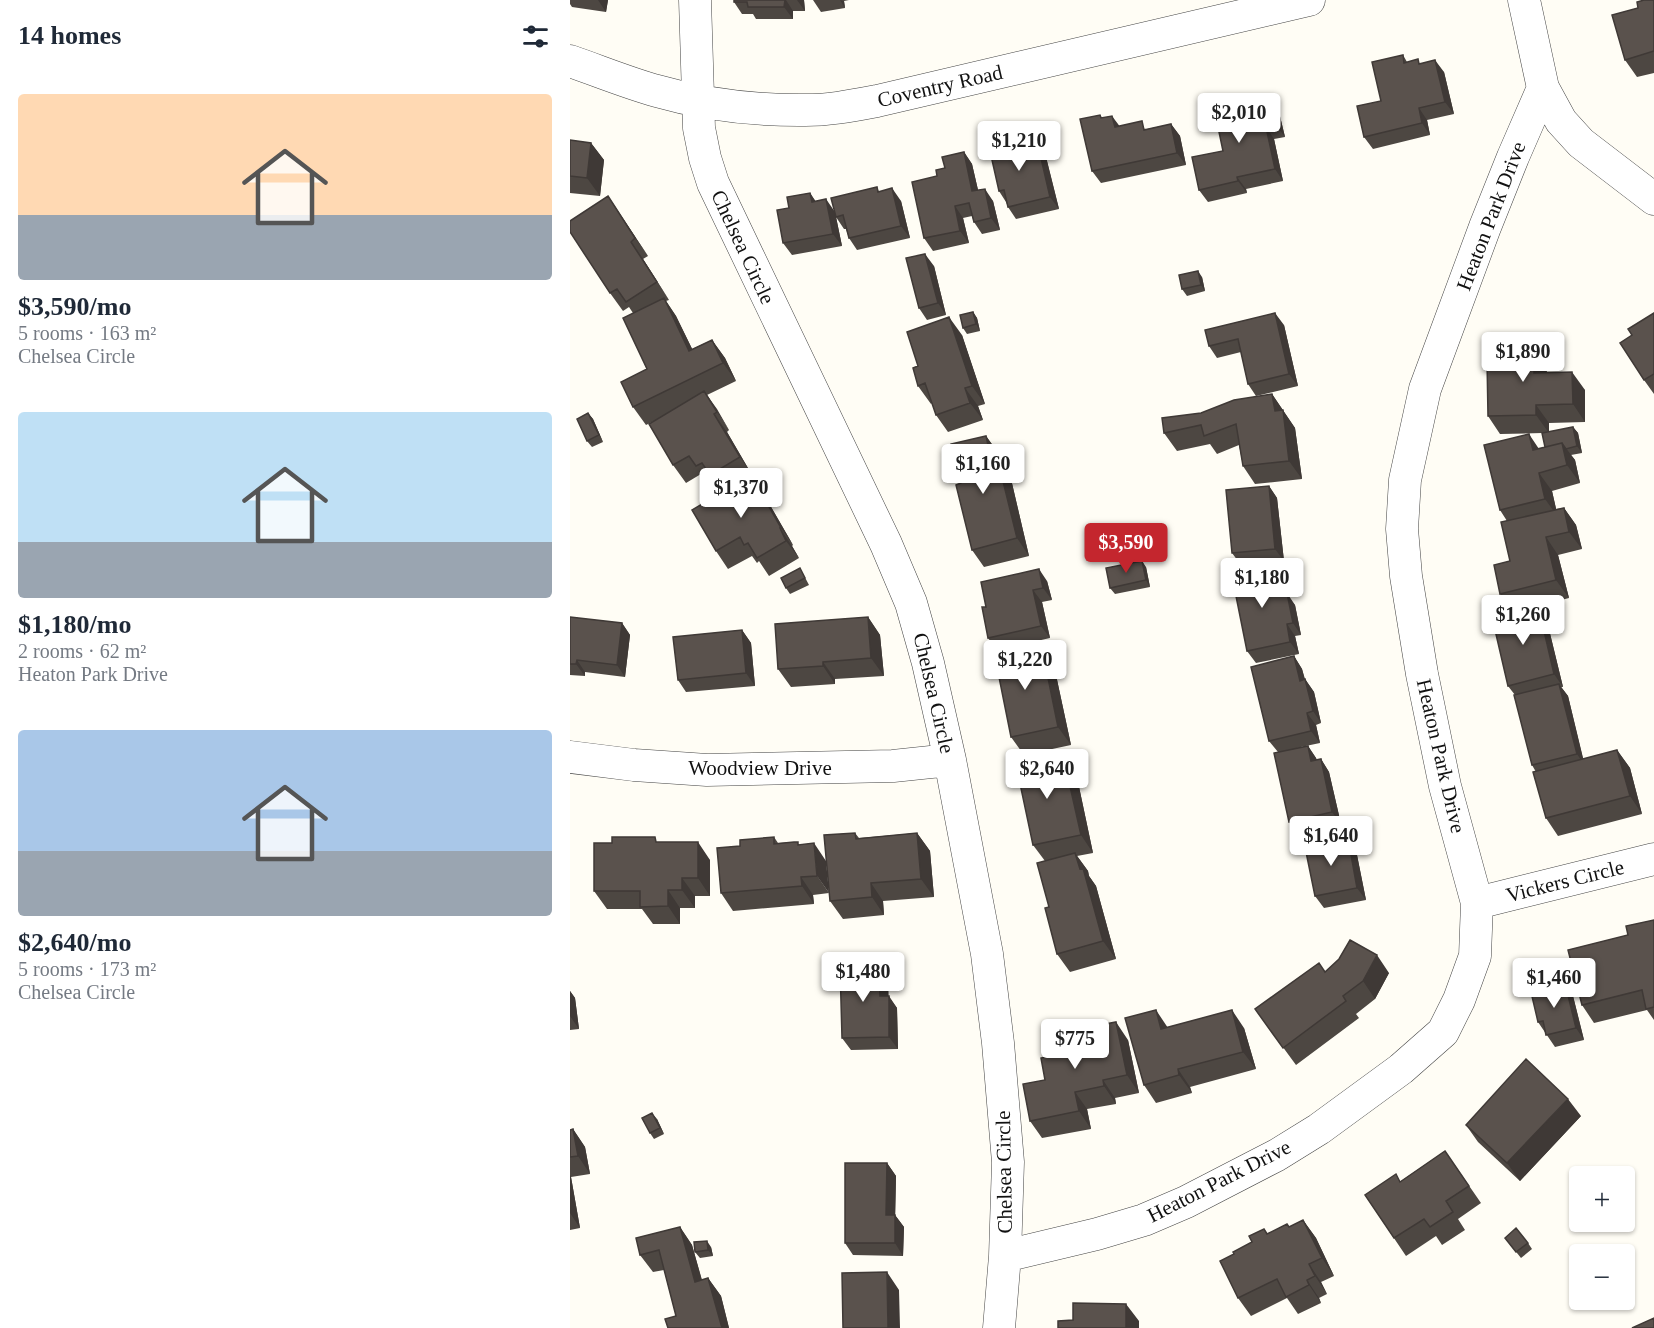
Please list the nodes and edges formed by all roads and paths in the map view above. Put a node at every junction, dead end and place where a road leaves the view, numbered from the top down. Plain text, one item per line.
1 (695, 0) edge
2 (1309, 0) edge
3 (1524, 0) edge
4 (570, 62) edge
5 (1544, 88) junction
6 (700, 100) junction
7 (1654, 199) edge
8 (570, 757) edge
9 (950, 760) junction
10 (1654, 859) edge
11 (1477, 903) junction
12 (1005, 1256) junction
13 (999, 1328) edge

1 - 6 street, Chelsea Circle
2 - 6 street, Coventry Road
3 - 5 street
4 - 6 street, Coventry Road
5 - 7 street
5 - 11 street, Heaton Park Drive
6 - 9 street, Chelsea Circle
8 - 9 street, Woodview Drive
9 - 12 street, Chelsea Circle
10 - 11 street, Vickers Circle
11 - 12 street, Heaton Park Drive
12 - 13 street, Chelsea Circle

